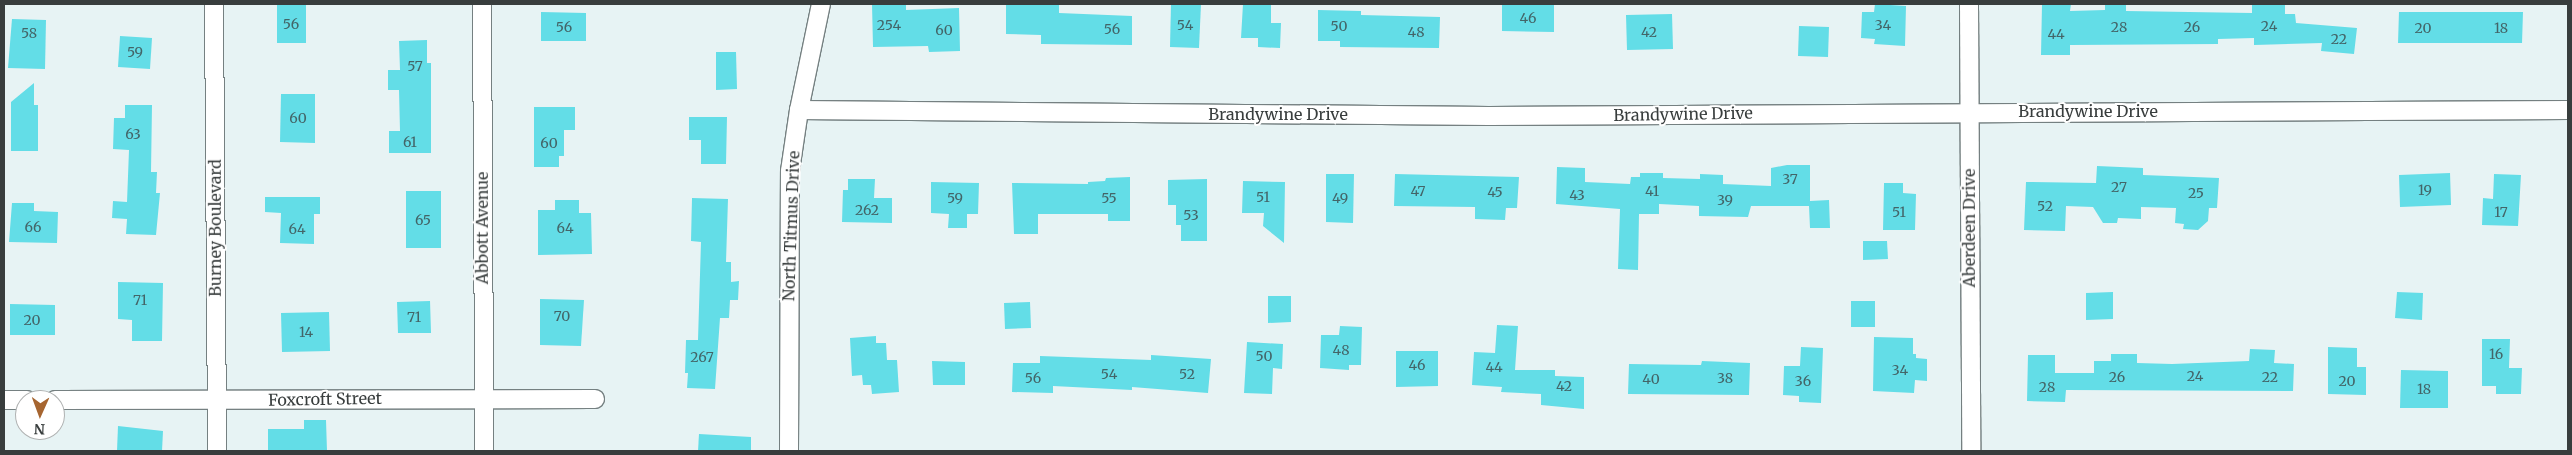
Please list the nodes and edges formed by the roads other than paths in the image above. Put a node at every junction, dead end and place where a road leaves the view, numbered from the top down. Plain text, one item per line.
1 (214, 4) edge
2 (482, 4) edge
3 (821, 4) edge
4 (1969, 4) edge
5 (799, 110) junction
6 (2568, 110) edge
7 (1969, 111) junction
8 (483, 397) junction
9 (595, 399) dead end
10 (65, 400) edge
11 (214, 401) junction
12 (217, 451) edge
13 (484, 451) edge
14 (789, 451) edge
15 (1971, 451) edge

1 - 11 street, Burney Boulevard
2 - 8 street, Abbott Avenue
3 - 5 street, North Titmus Drive
4 - 7 street, Aberdeen Drive
5 - 7 street, Brandywine Drive
5 - 14 street, North Titmus Drive
6 - 7 street, Brandywine Drive
7 - 15 street, Aberdeen Drive
8 - 9 street, Foxcroft Street
8 - 11 street, Foxcroft Street
8 - 13 street, Abbott Avenue
10 - 11 street, Foxcroft Street
11 - 12 street, Burney Boulevard

